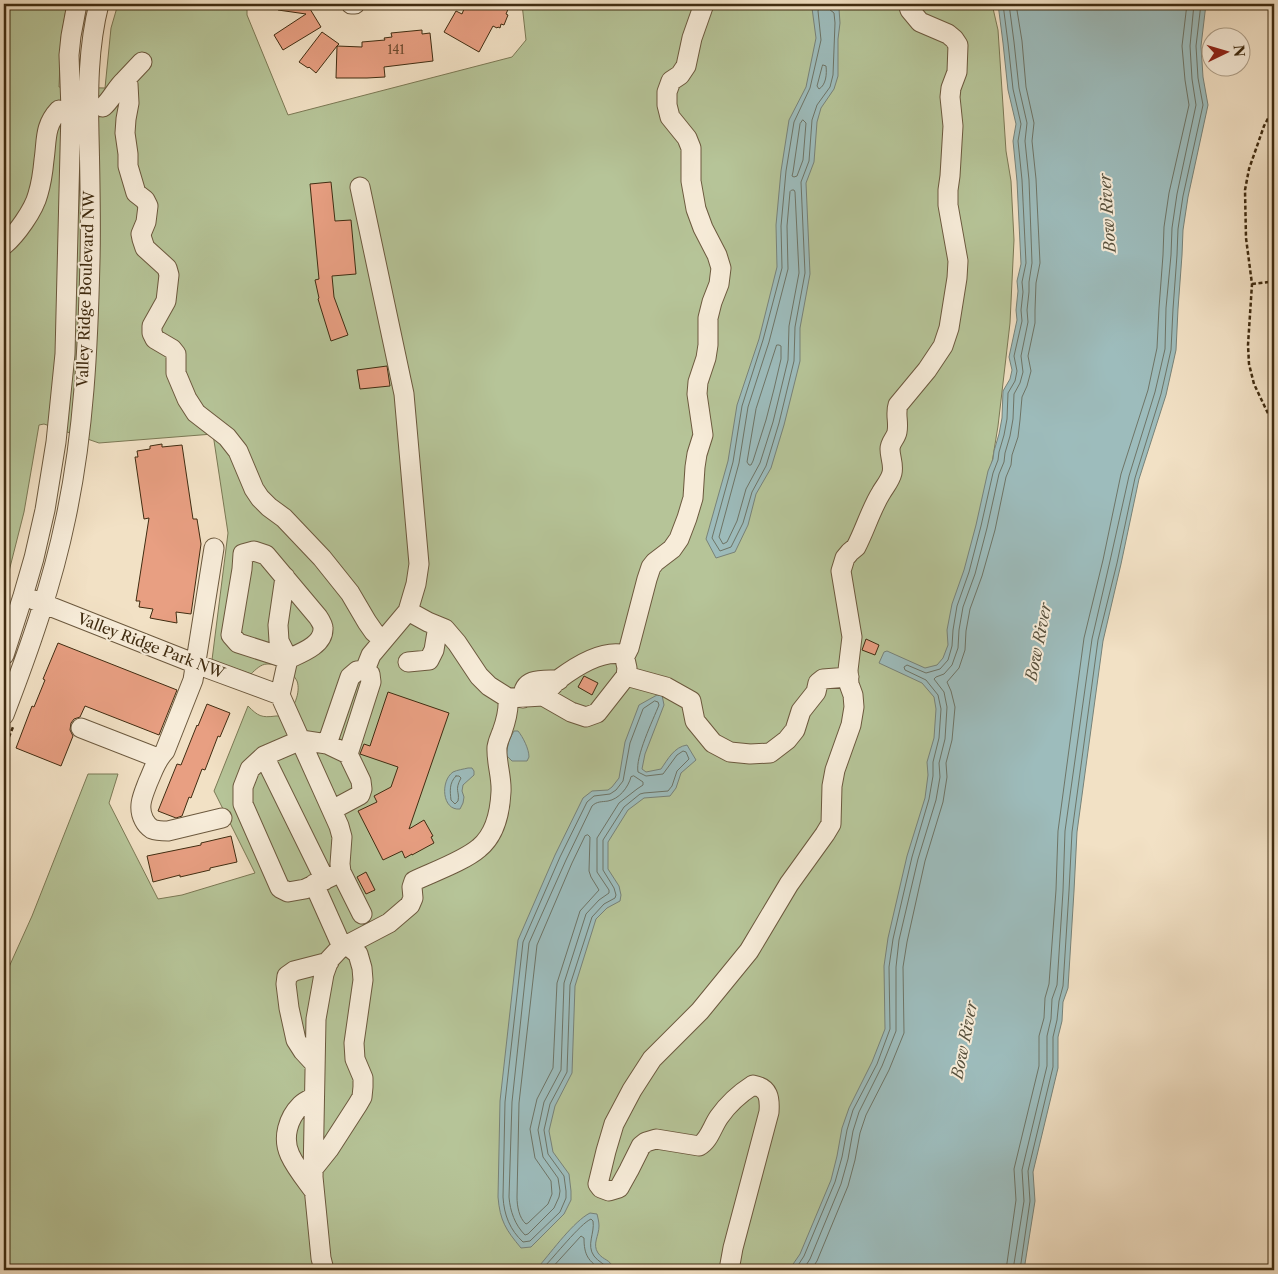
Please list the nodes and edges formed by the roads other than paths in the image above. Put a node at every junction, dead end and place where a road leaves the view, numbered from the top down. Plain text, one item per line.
1 (77, 4) edge
2 (99, 4) edge
3 (351, 4) edge
4 (355, 4) edge
5 (704, 4) edge
6 (908, 4) edge
7 (142, 62) dead end
8 (125, 80) junction
9 (103, 107) dead end
10 (59, 110) dead end
11 (360, 188) dead end
12 (4, 245) edge
13 (214, 548) dead end
14 (285, 577) junction
15 (23, 596) junction
16 (44, 604) junction
17 (408, 611) junction
18 (438, 626) junction
19 (383, 640) junction
20 (4, 655) edge
21 (288, 659) junction
22 (408, 662) dead end
23 (196, 664) junction
24 (625, 667) junction
25 (365, 670) junction
26 (849, 677) junction
27 (559, 680) junction
28 (280, 695) junction
29 (543, 696) junction
30 (515, 698) junction
31 (4, 715) edge
32 (81, 728) dead end
33 (301, 740) junction
34 (327, 744) junction
35 (348, 754) junction
36 (264, 756) junction
37 (158, 758) junction
38 (332, 810) junction
39 (222, 818) dead end
40 (327, 879) junction
41 (362, 914) dead end
42 (345, 945) junction
43 (329, 962) junction
44 (315, 1064) junction
45 (314, 1097) junction
46 (313, 1169) junction
47 (314, 1191) junction
48 (324, 1270) edge
49 (729, 1270) edge

1 - 15 street, Valley Ridge Boulevard NW
2 - 16 street, Valley Ridge Boulevard NW
3 - 4 street
5 - 24 street
6 - 26 street
7 - 8 street
8 - 9 street
8 - 19 street
10 - 12 street
11 - 17 street
13 - 23 street
14 - 21 street
14 - 21 street
14 - 21 street
15 - 16 street, Valley Ridge Park NW
15 - 20 street, Valley Ridge Boulevard NW
16 - 23 street, Valley Ridge Park NW
16 - 31 street, Valley Ridge Boulevard NW
17 - 18 street
17 - 19 street
18 - 22 street
18 - 30 street
19 - 25 street
21 - 28 street
23 - 28 street, Valley Ridge Park NW
23 - 37 street
24 - 26 street
24 - 27 street
24 - 29 street
25 - 34 street
25 - 35 street
26 - 49 street
27 - 29 street
27 - 30 street
28 - 33 street
29 - 30 street
30 - 42 street
32 - 37 street
33 - 34 street
33 - 36 street
33 - 38 street
34 - 35 street
35 - 38 street
36 - 40 street
36 - 40 street
37 - 39 street
38 - 40 street
40 - 41 street
40 - 42 street
42 - 43 street
42 - 46 street
43 - 44 street
43 - 44 street
44 - 45 street
45 - 46 street
45 - 47 street
46 - 47 street
47 - 48 street

